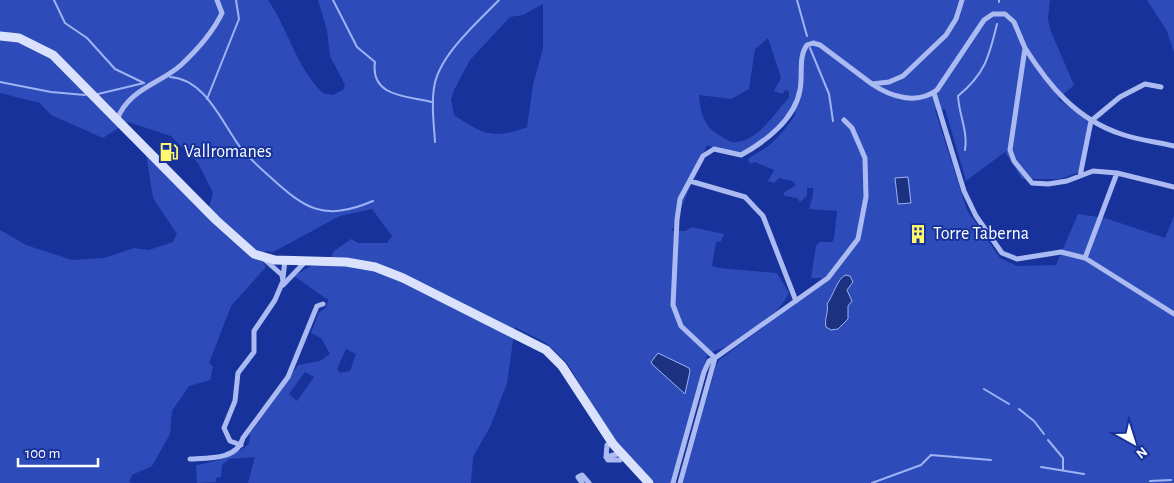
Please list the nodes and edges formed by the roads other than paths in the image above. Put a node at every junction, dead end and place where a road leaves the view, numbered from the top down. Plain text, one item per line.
1 (217, 0) edge
2 (962, 0) edge
3 (0, 36) edge
4 (1025, 48) junction
5 (872, 84) junction
6 (1160, 88) dead end
7 (934, 93) junction
8 (844, 120) dead end
9 (117, 121) junction
10 (1091, 121) junction
11 (1174, 146) edge
12 (1117, 173) junction
13 (1080, 176) junction
14 (690, 181) junction
15 (1174, 187) edge
16 (263, 258) junction
17 (1085, 258) junction
18 (306, 261) junction
19 (284, 264) junction
20 (296, 270) junction
21 (283, 281) junction
22 (280, 290) junction
23 (796, 301) junction
24 (323, 304) dead end
25 (1174, 314) edge
26 (715, 358) junction
27 (568, 375) junction
28 (241, 445) junction
29 (615, 456) junction
30 (190, 459) dead end
31 (582, 483) edge
32 (589, 483) edge
33 (641, 483) edge
34 (649, 483) edge
35 (673, 483) edge
36 (680, 483) edge

1 - 9 street
2 - 5 street
3 - 9 main road
4 - 7 street
4 - 10 street
4 - 13 street
5 - 7 street
5 - 14 street
6 - 10 street
7 - 17 street
8 - 23 street
9 - 16 main road
10 - 11 street
10 - 13 street
12 - 13 street
12 - 15 street
12 - 17 street
14 - 23 street
14 - 26 street
16 - 19 main road
16 - 21 street
17 - 25 street
18 - 19 main road
18 - 20 street
18 - 27 main road
19 - 20 street
19 - 21 street
20 - 22 street
21 - 22 street
22 - 28 street
23 - 26 street
24 - 28 street
26 - 35 street
26 - 36 street
27 - 29 main road
27 - 29 main road
28 - 30 street
29 - 33 main road
29 - 34 main road
31 - 32 street

